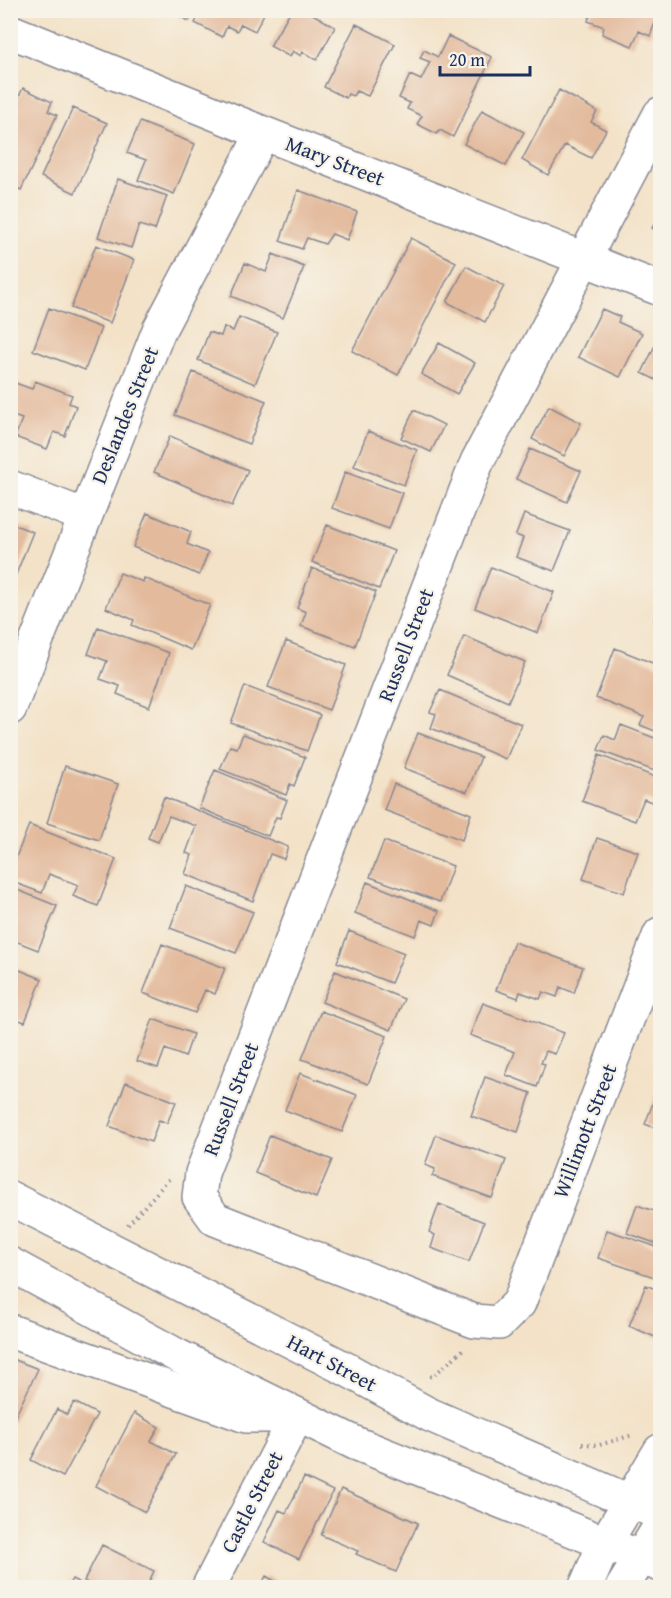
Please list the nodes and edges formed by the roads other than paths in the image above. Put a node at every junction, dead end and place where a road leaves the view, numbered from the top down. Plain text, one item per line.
1 (10, 31) edge
2 (660, 114) edge
3 (263, 133) junction
4 (584, 258) junction
5 (660, 289) edge
6 (10, 487) edge
7 (85, 516) junction
8 (10, 708) edge
9 (660, 934) edge
10 (10, 1198) edge
11 (10, 1264) edge
12 (487, 1322) joint
13 (10, 1330) edge
14 (297, 1416) junction
15 (649, 1442) edge
16 (646, 1508) edge
17 (660, 1526) edge
18 (605, 1543) junction
19 (651, 1561) edge
20 (208, 1587) edge
21 (585, 1587) edge
22 (622, 1587) edge

1 - 3 street, Mary Street
2 - 4 street, Russell Street
3 - 4 street, Mary Street
3 - 7 street, Deslandes Street
4 - 5 street, Mary Street
4 - 12 street, Russell Street
6 - 7 street
7 - 8 street, Deslandes Street
9 - 12 street, Willimott Street
10 - 16 street, Hart Street
11 - 14 street
13 - 14 street
14 - 18 street
14 - 20 street, Castle Street
15 - 16 street
16 - 18 street
17 - 19 street
18 - 19 street
18 - 21 street
19 - 22 street

